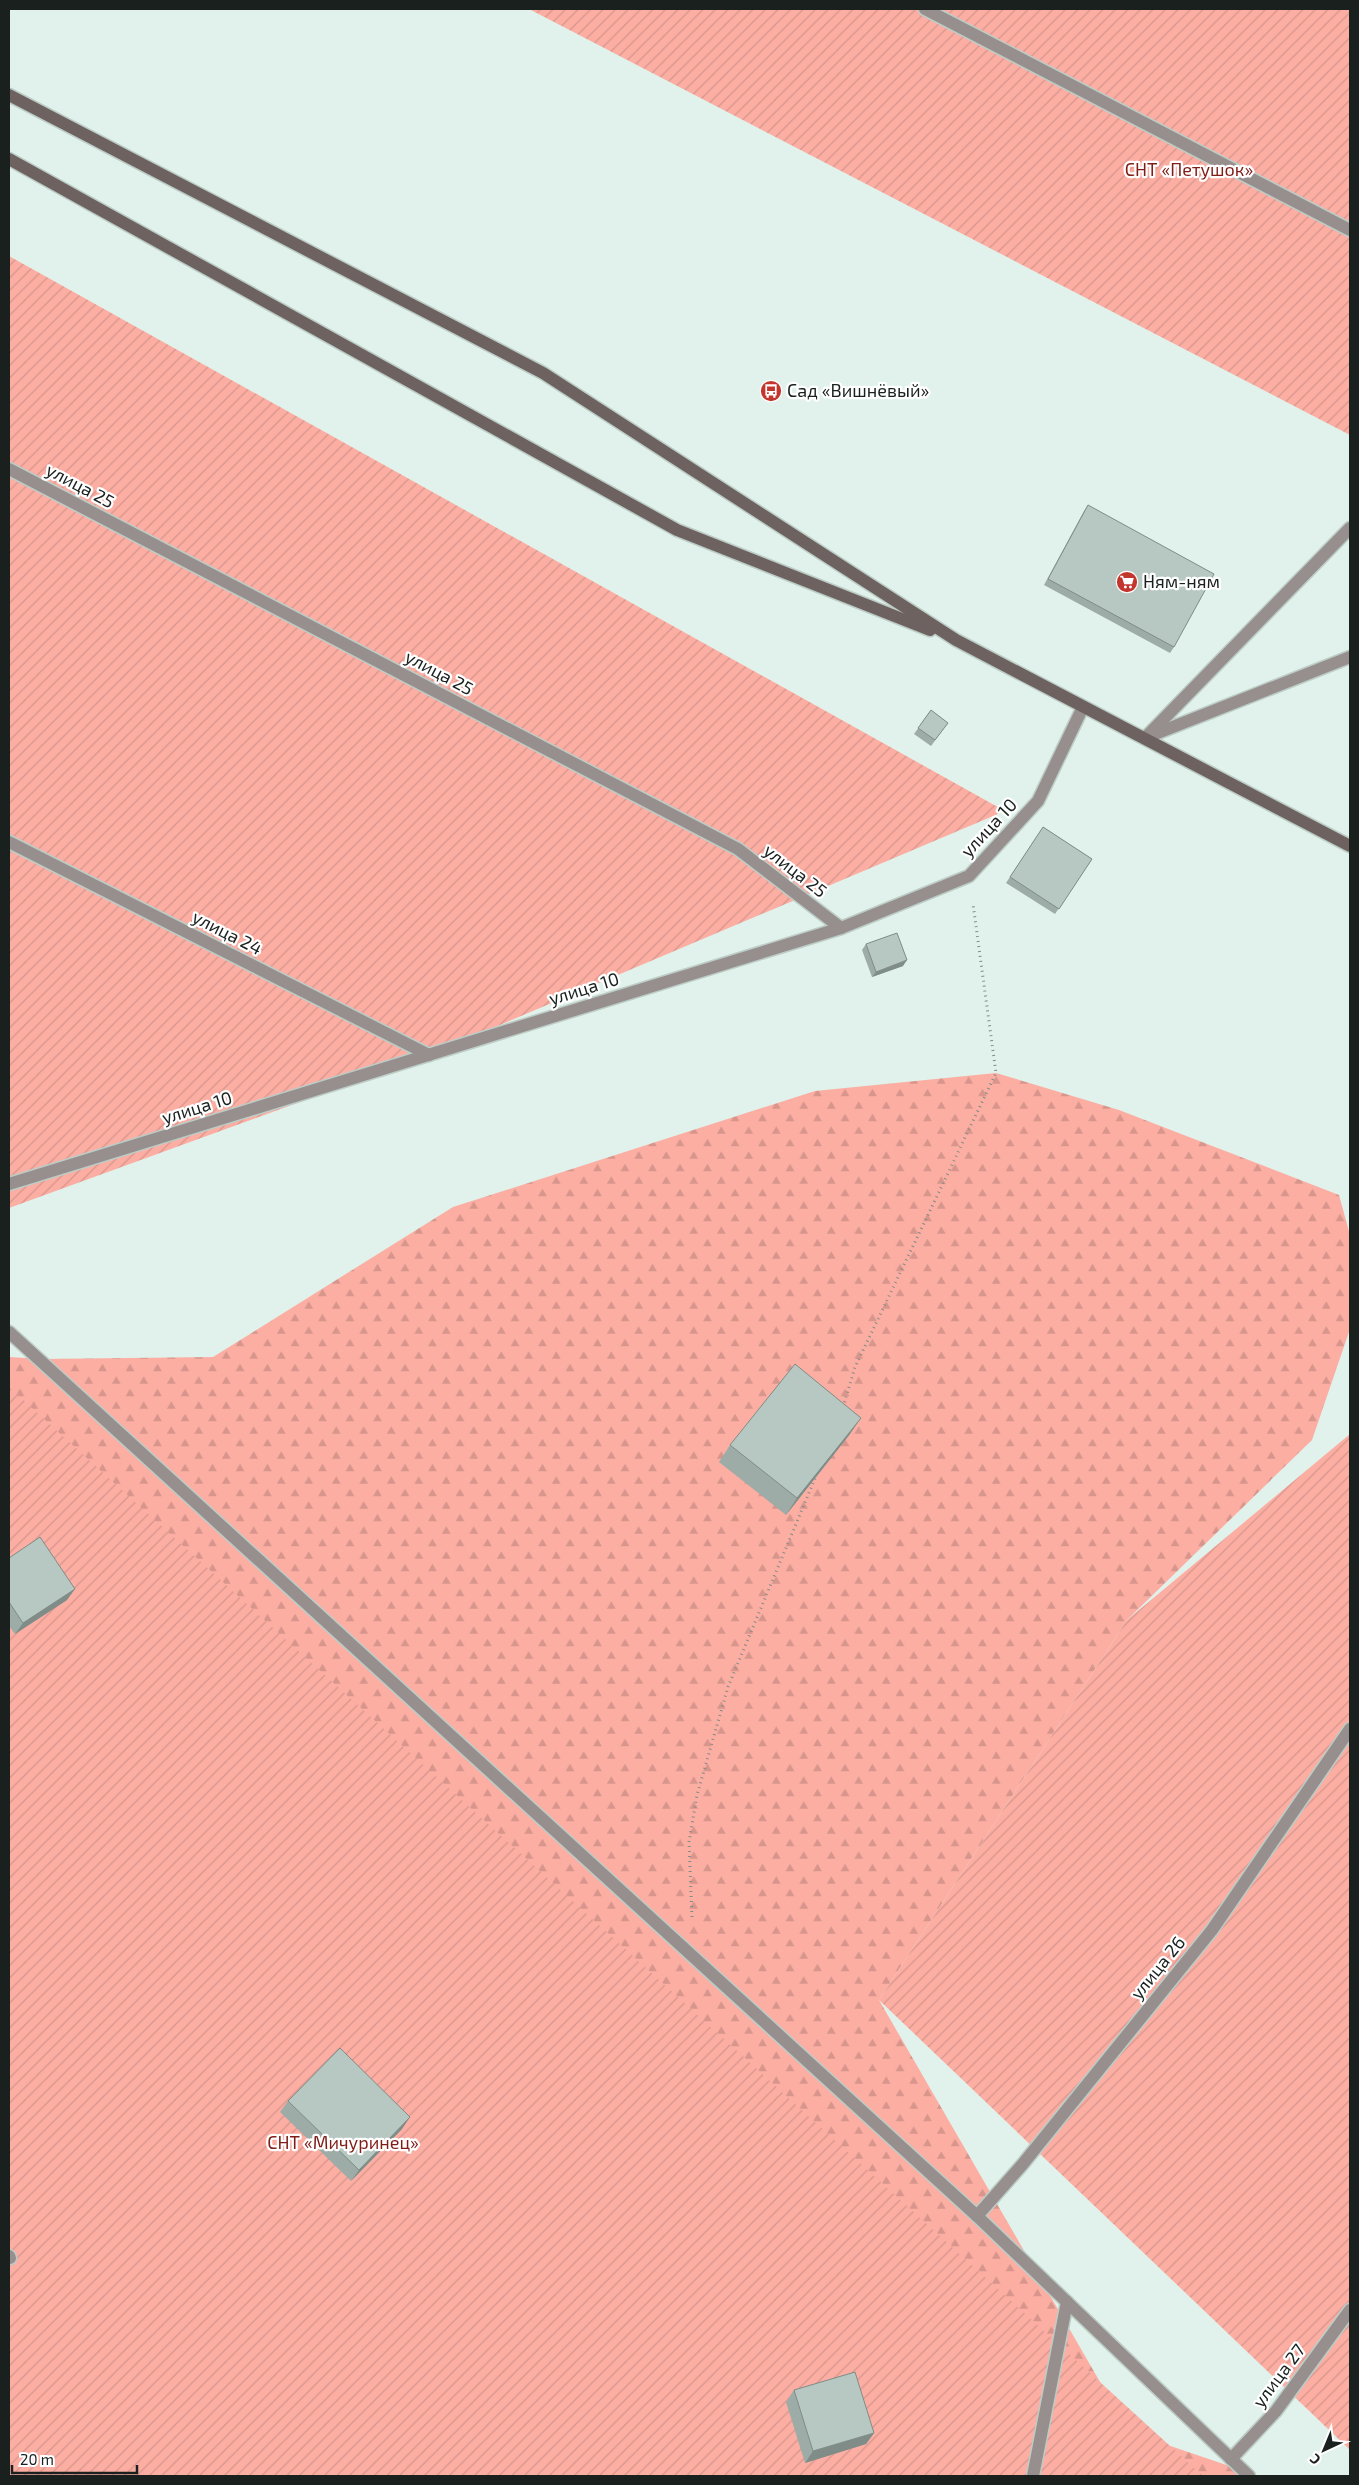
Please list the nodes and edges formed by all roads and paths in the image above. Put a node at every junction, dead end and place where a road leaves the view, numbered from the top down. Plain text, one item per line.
1 (925, 9) edge
2 (9, 95) edge
3 (9, 159) edge
4 (1350, 230) edge
5 (9, 469) edge
6 (1350, 528) edge
7 (956, 640) junction
8 (1350, 657) edge
9 (1083, 707) junction
10 (1145, 738) junction
11 (9, 842) edge
12 (1350, 846) edge
13 (969, 876) junction
14 (841, 928) junction
15 (429, 1055) junction
16 (9, 1184) edge
17 (9, 1332) edge
18 (841, 1414) edge
19 (820, 1467) edge
20 (1350, 1729) edge
21 (693, 1956) junction
22 (977, 2216) junction
23 (1067, 2302) junction
24 (1350, 2310) edge
25 (1231, 2459) junction
26 (1033, 2476) edge
27 (1250, 2476) edge

1 - 4 street
2 - 7 main road
3 - 7 main road
5 - 14 street, улица 25
6 - 10 street
7 - 9 main road
8 - 10 street
9 - 10 main road
9 - 13 street, улица 10
10 - 12 main road
11 - 15 street, улица 24
13 - 14 street, улица 10
13 - 18 path
14 - 15 street, улица 10
15 - 16 street, улица 10
17 - 21 street
19 - 21 path
20 - 22 street, улица 26
21 - 22 street
22 - 23 street
23 - 25 street
23 - 26 street
24 - 25 street, улица 27
25 - 27 street

